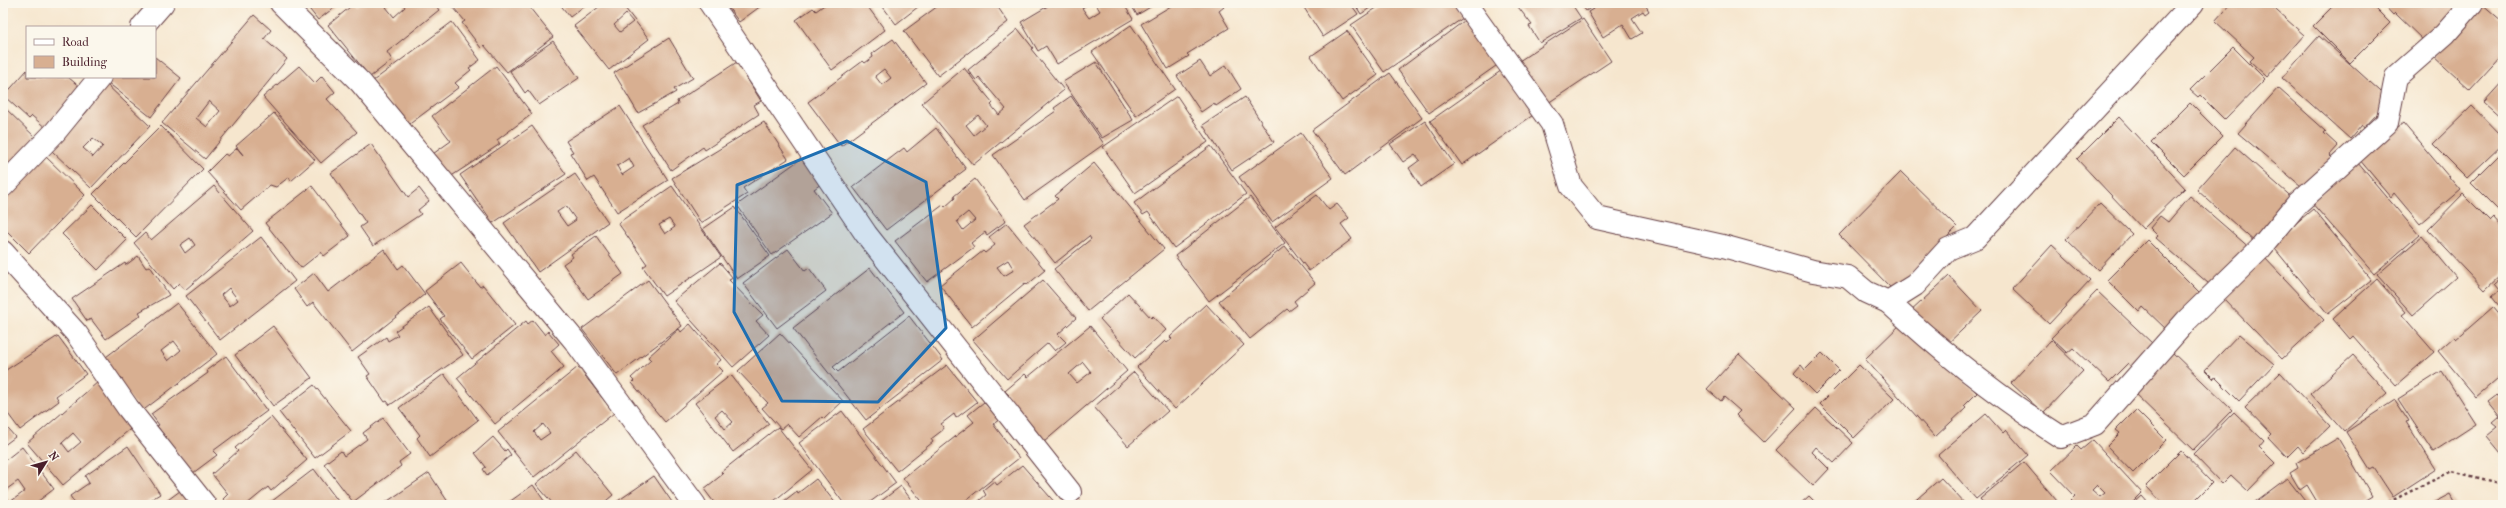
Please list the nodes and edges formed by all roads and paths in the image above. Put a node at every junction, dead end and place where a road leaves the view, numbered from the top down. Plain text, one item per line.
1 (163, 3) edge
2 (281, 3) edge
3 (710, 3) edge
4 (1465, 3) edge
5 (2193, 3) edge
6 (2472, 3) edge
7 (143, 26) edge
8 (99, 78) edge
9 (3, 186) edge
10 (3, 252) edge
11 (1888, 302) junction
12 (2503, 484) edge
13 (1070, 492) dead end
14 (205, 505) edge
15 (694, 505) edge
16 (2383, 505) edge

1 - 7 street
2 - 15 street
3 - 13 street
4 - 11 street
5 - 11 street
6 - 11 street
8 - 9 street
10 - 14 street
12 - 16 path

